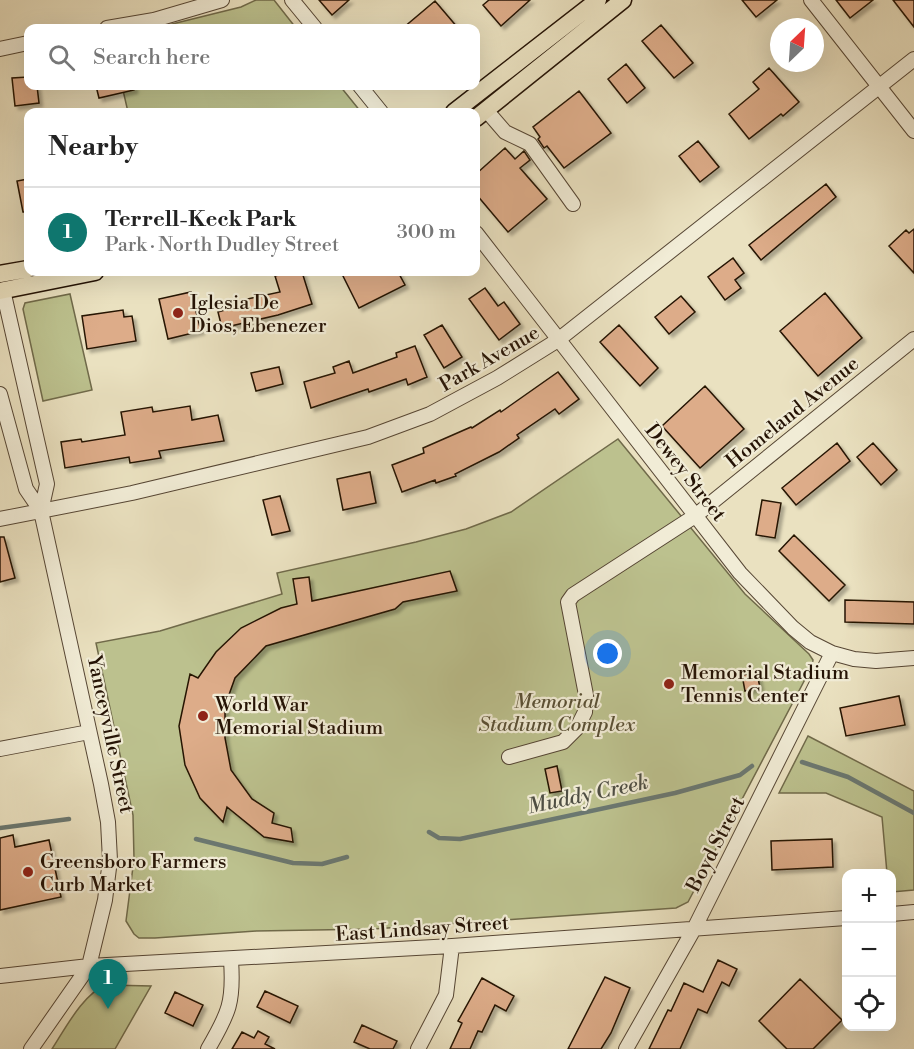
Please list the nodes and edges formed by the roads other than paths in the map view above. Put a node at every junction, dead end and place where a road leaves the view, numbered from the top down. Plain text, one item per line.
1 (222, 0) edge
2 (292, 0) edge
3 (598, 0) edge
4 (623, 0) edge
5 (811, 0) edge
6 (130, 24) edge
7 (312, 24) edge
8 (24, 44) edge
9 (0, 49) edge
10 (914, 59) edge
11 (879, 86) junction
12 (363, 90) edge
13 (378, 108) edge
14 (459, 108) edge
15 (481, 114) edge
16 (914, 131) edge
17 (573, 204) dead end
18 (480, 238) edge
19 (24, 271) edge
20 (57, 276) edge
21 (1, 282) edge
22 (914, 339) edge
23 (558, 340) junction
24 (0, 394) edge
25 (41, 511) junction
26 (695, 516) junction
27 (0, 519) edge
28 (832, 653) junction
29 (914, 658) edge
30 (89, 732) junction
31 (0, 749) edge
32 (509, 757) dead end
33 (914, 912) edge
34 (896, 914) edge
35 (842, 918) edge
36 (694, 929) junction
37 (452, 946) junction
38 (231, 960) junction
39 (89, 966) junction
40 (0, 976) edge
41 (31, 1049) edge
42 (208, 1049) edge
43 (418, 1049) edge
44 (626, 1049) edge

1 - 6 street
2 - 7 street
3 - 14 main road
4 - 15 main road
5 - 11 street
8 - 9 street
10 - 11 street, Park Avenue
11 - 16 street
11 - 23 street, Park Avenue
12 - 13 street
15 - 17 street
18 - 23 street, Dewey Street
19 - 21 main road
20 - 21 main road
21 - 25 street, Yanceyville Street
22 - 26 street, Homeland Avenue
23 - 25 street, Park Avenue
23 - 26 street, Dewey Street
24 - 25 street, Yanceyville Street
25 - 27 street, Park Avenue
25 - 30 street, Yanceyville Street
26 - 28 street, Dewey Street
26 - 32 street, Homeland Avenue
28 - 29 street, Dewey Street
28 - 36 street, Boyd Street
30 - 31 street
30 - 39 street, Yanceyville Street
33 - 34 street
35 - 36 street, East Lindsay Street
36 - 37 street, East Lindsay Street
36 - 44 street, Boyd Street
37 - 38 street, East Lindsay Street
37 - 43 street
38 - 39 street, East Lindsay Street
38 - 42 street
39 - 40 street, East Lindsay Street
39 - 41 street

